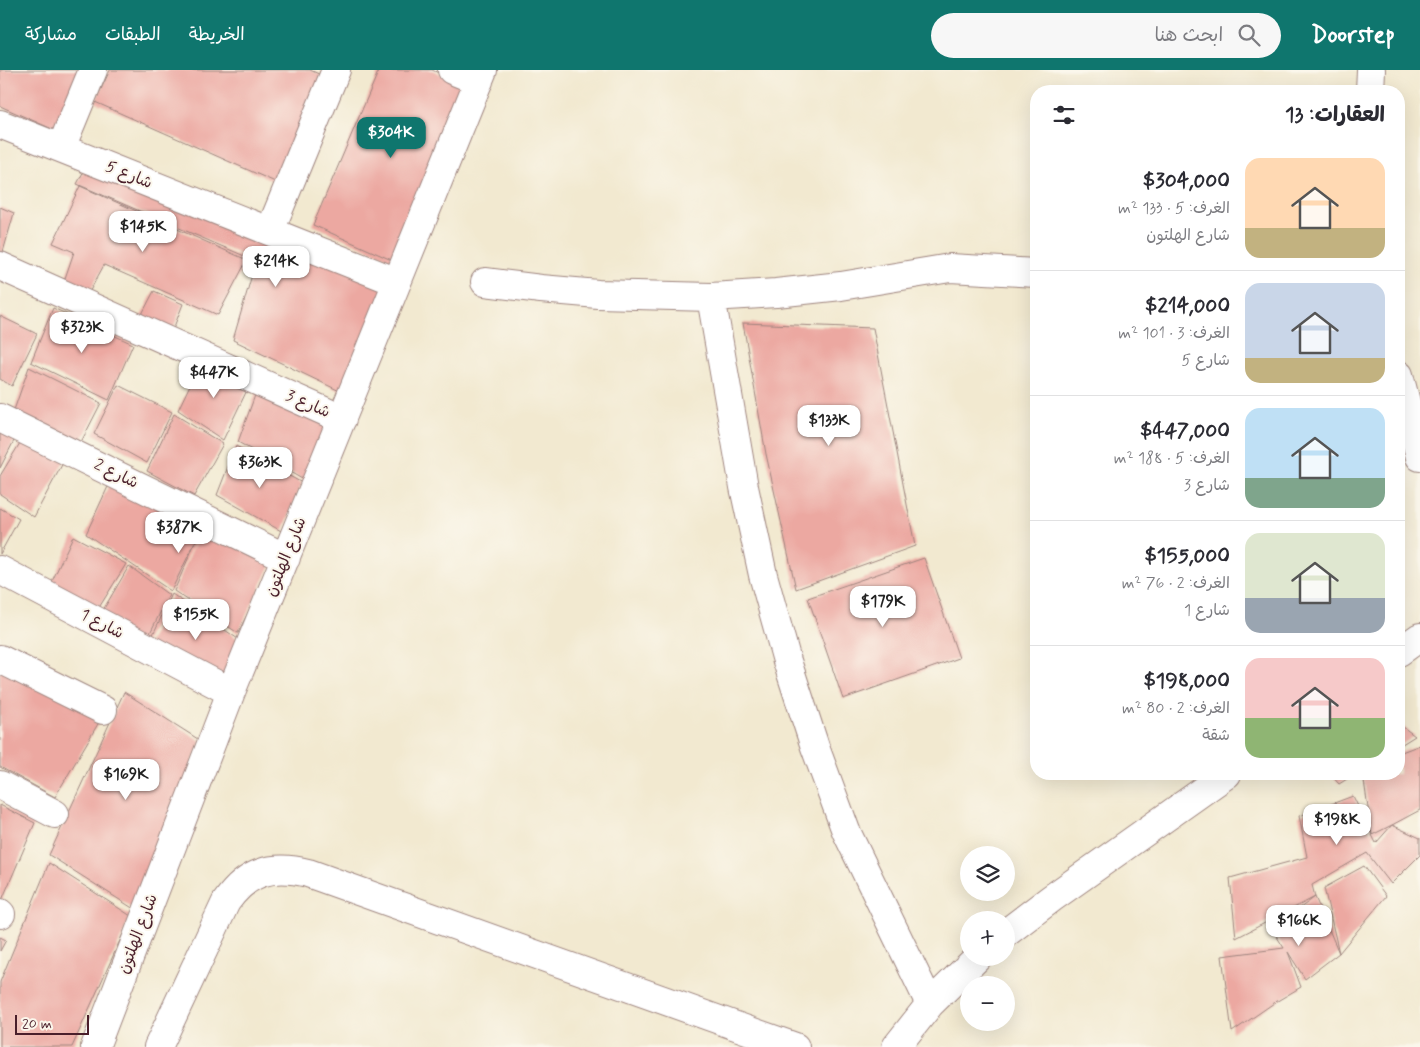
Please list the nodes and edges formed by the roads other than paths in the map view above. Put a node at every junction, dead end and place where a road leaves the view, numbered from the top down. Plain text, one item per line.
1 (93, 70) edge
2 (336, 70) edge
3 (452, 70) edge
4 (1371, 70) edge
5 (481, 76) edge
6 (1370, 85) edge
7 (0, 124) edge
8 (61, 148) junction
9 (270, 231) junction
10 (0, 266) edge
11 (1030, 274) edge
12 (397, 282) junction
13 (485, 282) dead end
14 (711, 297) junction
15 (1405, 398) edge
16 (0, 418) edge
17 (342, 419) junction
18 (1420, 457) edge
19 (286, 558) junction
20 (0, 570) edge
21 (1420, 637) edge
22 (1405, 648) edge
23 (0, 659) edge
24 (231, 692) junction
25 (103, 710) dead end
26 (1219, 780) edge
27 (0, 785) edge
28 (55, 814) dead end
29 (1015, 926) edge
30 (969, 966) edge
31 (930, 1004) junction
32 (95, 1047) edge
33 (158, 1047) edge
34 (795, 1047) edge
35 (896, 1047) edge

1 - 8 street
2 - 9 street
3 - 5 street
4 - 6 street
5 - 12 street, شارع الهلتون
7 - 8 street, شارع 5
8 - 9 street, شارع 5
9 - 12 street, شارع 5
10 - 17 street, شارع 3
11 - 14 street
12 - 17 street, شارع الهلتون
13 - 14 street
14 - 31 street
15 - 18 street
16 - 19 street, شارع 2
17 - 19 street, شارع الهلتون
19 - 24 street, شارع الهلتون
20 - 24 street, شارع 1
21 - 22 street
23 - 25 street
24 - 32 street, شارع الهلتون
26 - 29 street
27 - 28 street
30 - 31 street
31 - 35 street
33 - 34 street

